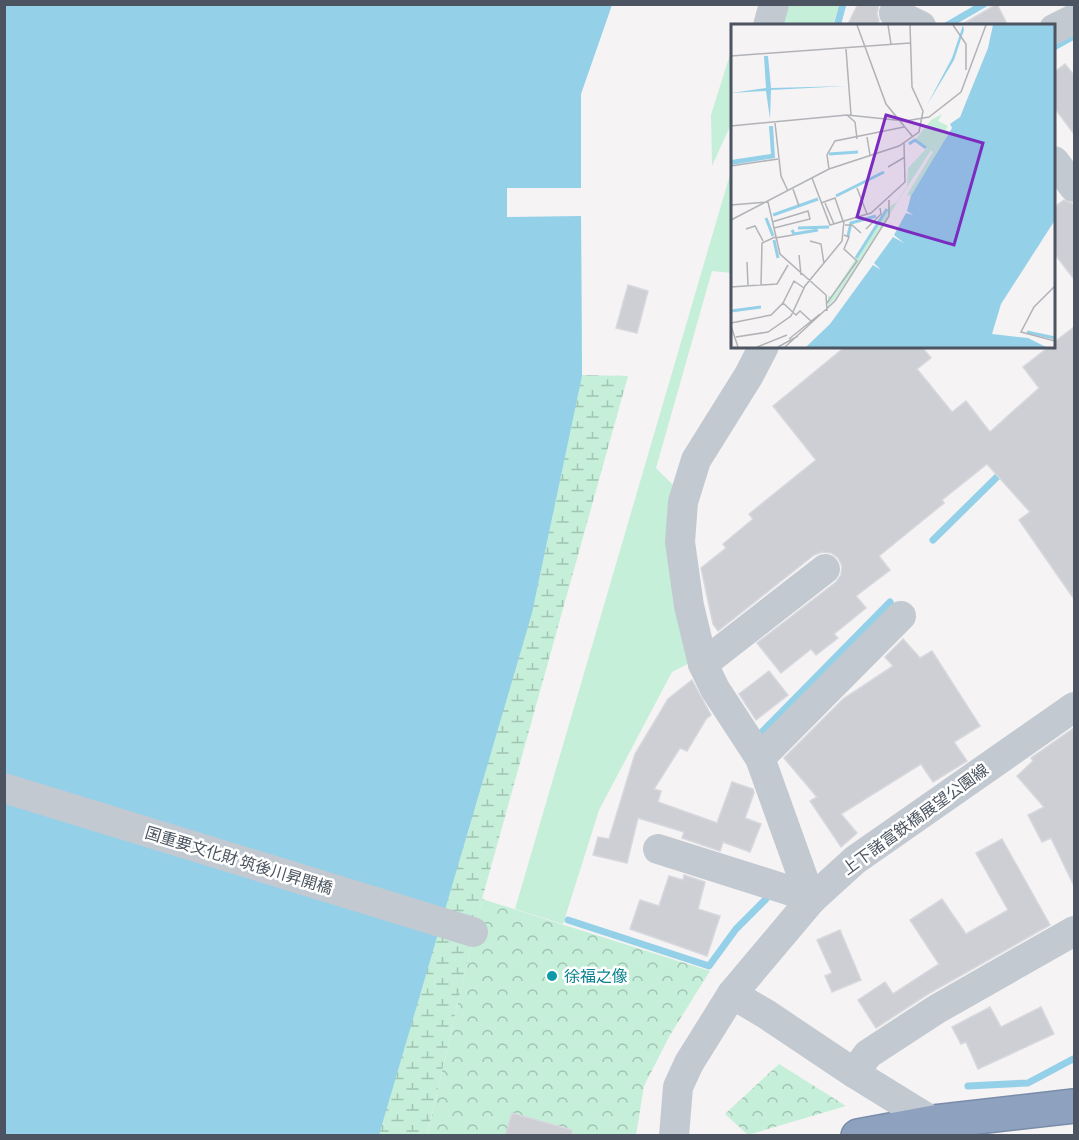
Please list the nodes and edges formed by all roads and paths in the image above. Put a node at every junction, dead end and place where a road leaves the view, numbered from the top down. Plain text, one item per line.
1 (774, 4) edge
2 (1074, 19) edge
3 (769, 24) edge
4 (1055, 28) edge
5 (1055, 163) edge
6 (1074, 187) edge
7 (763, 348) edge
8 (825, 569) dead end
9 (901, 616) dead end
10 (703, 664) junction
11 (1074, 707) edge
12 (760, 758) junction
13 (4, 788) edge
14 (658, 849) dead end
15 (810, 900) junction
16 (1074, 931) edge
17 (473, 932) dead end
18 (732, 994) junction
19 (854, 1073) junction
20 (1074, 1106) edge
21 (944, 1129) edge
22 (674, 1136) edge
23 (858, 1136) edge

1 - 3 street
2 - 4 street
5 - 6 street
7 - 10 street
8 - 10 street
9 - 12 street
10 - 12 street
11 - 15 street, 上下諸富鉄橋展望公園線
12 - 15 street
13 - 17 street, 国重要文化財 筑後川昇開橋
14 - 15 street
15 - 18 street, 上下諸富鉄橋展望公園線
16 - 19 street
18 - 19 street
18 - 22 street, 上下諸富鉄橋展望公園線
19 - 21 street
20 - 21 highway
21 - 23 highway

